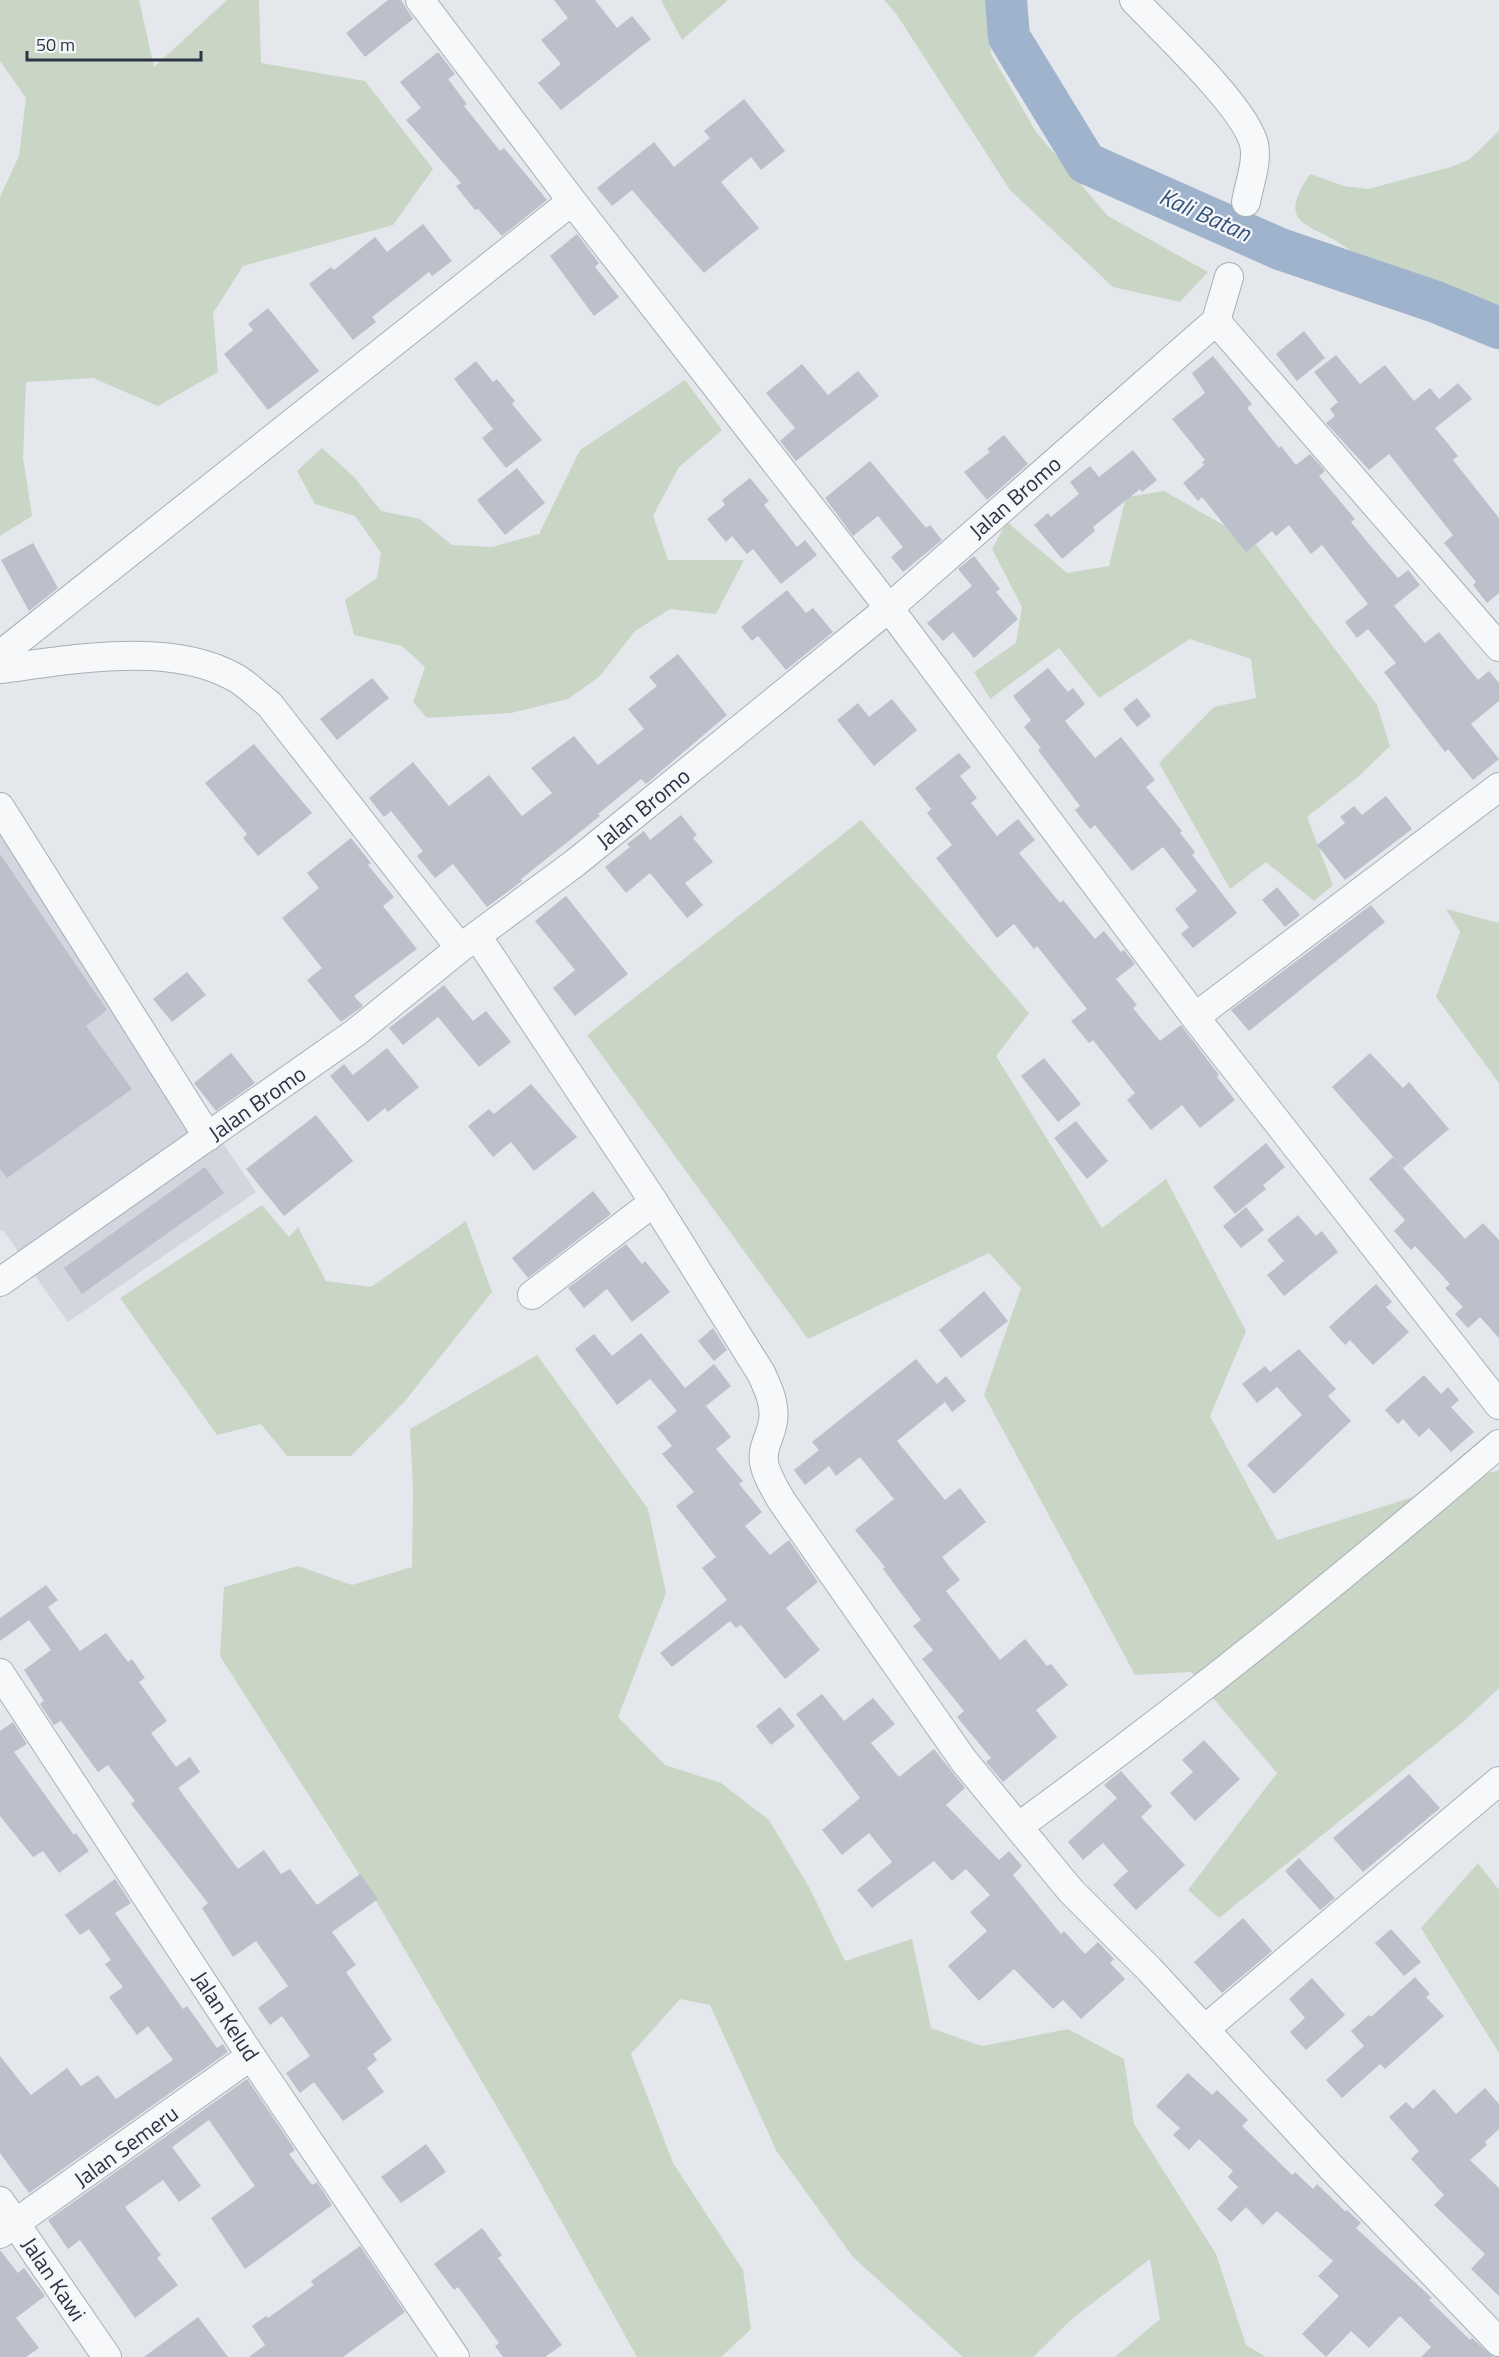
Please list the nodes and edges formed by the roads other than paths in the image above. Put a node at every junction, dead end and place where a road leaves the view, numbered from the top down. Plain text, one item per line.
1 (420, 0) edge
2 (1134, 0) edge
3 (572, 201) junction
4 (1246, 202) dead end
5 (1229, 277) dead end
6 (1216, 321) junction
7 (889, 608) junction
8 (1499, 647) edge
9 (0, 655) edge
10 (0, 669) edge
11 (1499, 787) edge
12 (0, 807) edge
13 (469, 942) junction
14 (1195, 1017) junction
15 (208, 1137) junction
16 (654, 1202) junction
17 (0, 1282) edge
18 (532, 1296) dead end
19 (1499, 1405) edge
20 (1499, 1444) edge
21 (0, 1673) edge
22 (1499, 1781) edge
23 (1018, 1827) junction
24 (1205, 2029) junction
25 (251, 2056) junction
26 (0, 2200) edge
27 (8, 2229) edge
28 (1499, 2342) edge
29 (107, 2357) edge
30 (455, 2357) edge

1 - 3 street
2 - 4 street
3 - 7 street
3 - 9 street
5 - 6 street
6 - 7 street, Jalan Bromo
6 - 8 street
7 - 13 street, Jalan Bromo
7 - 14 street
10 - 13 street
11 - 14 street
12 - 15 street
13 - 15 street, Jalan Bromo
13 - 16 street
14 - 19 street
15 - 17 street, Jalan Bromo
16 - 18 street
16 - 23 street
20 - 23 street
21 - 25 street, Jalan Kelud
22 - 24 street
23 - 24 street
24 - 28 street
25 - 27 street, Jalan Semeru
25 - 30 street, Jalan Kelud
26 - 27 street, Jalan Kawi
27 - 29 street, Jalan Kawi

